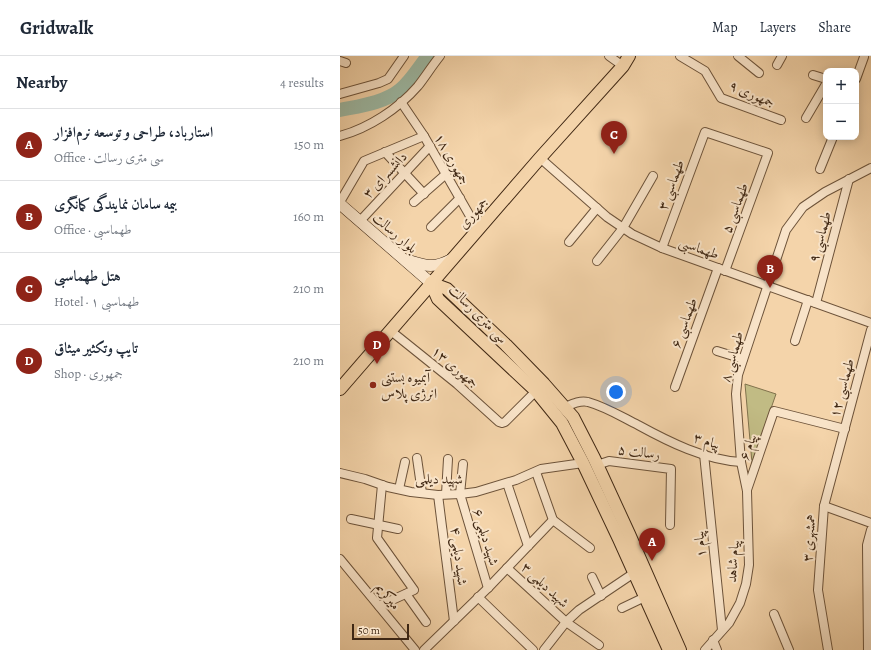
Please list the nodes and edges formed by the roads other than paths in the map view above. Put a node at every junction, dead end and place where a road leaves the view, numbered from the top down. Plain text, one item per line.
1 (440, 56) edge
2 (609, 56) edge
3 (680, 56) edge
4 (738, 56) edge
5 (782, 56) edge
6 (402, 58) edge
7 (866, 58) edge
8 (626, 61) edge
9 (777, 66) dead end
10 (759, 73) dead end
11 (859, 73) edge
12 (812, 75) dead end
13 (823, 78) edge
14 (823, 89) edge
15 (340, 94) edge
16 (401, 102) junction
17 (806, 118) dead end
18 (782, 120) dead end
19 (340, 136) edge
20 (424, 136) junction
21 (832, 140) edge
22 (430, 146) junction
23 (385, 152) junction
24 (768, 153) joint
25 (540, 158) junction
26 (871, 168) edge
27 (820, 169) dead end
28 (404, 173) junction
29 (446, 174) junction
30 (653, 176) dead end
31 (850, 179) junction
32 (424, 194) junction
33 (460, 198) junction
34 (414, 202) dead end
35 (340, 203) edge
36 (596, 208) junction
37 (360, 221) junction
38 (431, 227) dead end
39 (623, 228) junction
40 (478, 230) junction
41 (569, 242) dead end
42 (662, 248) junction
43 (403, 259) junction
44 (453, 259) junction
45 (597, 261) dead end
46 (722, 270) junction
47 (431, 283) junction
48 (768, 285) junction
49 (812, 301) junction
50 (871, 323) edge
51 (871, 330) edge
52 (391, 331) junction
53 (795, 341) dead end
54 (717, 351) dead end
55 (743, 359) junction
56 (675, 387) dead end
57 (340, 389) edge
58 (536, 391) junction
59 (565, 407) junction
60 (845, 429) junction
61 (704, 454) junction
62 (417, 458) dead end
63 (448, 459) dead end
64 (404, 462) dead end
65 (741, 462) junction
66 (583, 463) junction
67 (463, 464) dead end
68 (598, 466) junction
69 (536, 472) junction
70 (340, 473) edge
71 (507, 483) junction
72 (382, 485) junction
73 (399, 490) junction
74 (747, 491) junction
75 (422, 493) junction
76 (446, 494) junction
77 (460, 494) junction
78 (438, 495) junction
79 (824, 506) junction
80 (351, 519) dead end
81 (553, 520) junction
82 (871, 524) edge
83 (378, 525) junction
84 (670, 525) dead end
85 (398, 529) dead end
86 (871, 530) edge
87 (624, 536) junction
88 (528, 546) junction
89 (590, 548) dead end
90 (340, 558) edge
91 (507, 568) junction
92 (634, 573) junction
93 (592, 577) dead end
94 (488, 588) junction
95 (410, 592) junction
96 (601, 596) junction
97 (478, 597) junction
98 (645, 597) junction
99 (379, 606) junction
100 (622, 608) dead end
101 (774, 614) dead end
102 (454, 621) junction
103 (426, 622) dead end
104 (566, 622) junction
105 (722, 630) junction
106 (713, 640) junction
107 (599, 645) dead end
108 (412, 649) edge
109 (424, 650) edge
110 (533, 650) edge
111 (544, 650) edge
112 (669, 650) edge
113 (680, 650) edge
114 (705, 650) edge
115 (717, 650) edge
116 (788, 650) edge
117 (828, 650) edge
118 (868, 650) edge

1 - 16 street
2 - 8 street
3 - 18 street, ۹ جمهوری
4 - 10 street
5 - 9 street
6 - 15 street
7 - 11 street
8 - 25 main road, جمهوری
12 - 13 street
14 - 17 street
16 - 19 street
16 - 20 street, جمهوری ۱۸
20 - 22 street, جمهوری ۱۸
20 - 23 street
21 - 27 street
22 - 28 street, ۳ دانشسرای
22 - 29 street, جمهوری ۱۸
23 - 28 street
23 - 35 street
24 - 42 street, ۳ طهماسبی
24 - 46 street, ۵ طهماسبی
25 - 36 street, طهماسبی
25 - 40 main road, جمهوری
26 - 31 street, ۸ طهماسبی
28 - 32 street
28 - 37 street, ۳ دانشسرای
29 - 32 street
29 - 33 street, جمهوری ۱۸
30 - 39 street
31 - 48 street, ۸ طهماسبی
31 - 49 street, ۹ طهماسبی
32 - 34 street
33 - 38 street
33 - 40 street, جمهوری ۱۸
35 - 37 main road, بلوار رسالت
36 - 39 street, طهماسبی
36 - 41 street
37 - 43 main road, بلوار رسالت
39 - 42 street, طهماسبی
39 - 45 street
40 - 44 main road, جمهوری
42 - 46 street, طهماسبی
43 - 44 main road
43 - 47 main road, بلوار رسالت
44 - 47 main road, جمهوری
46 - 48 street, طهماسبی
46 - 56 street, ۶ طهماسبی
47 - 52 main road, جمهوری
47 - 58 main road, سی متری رسالت
47 - 59 main road, سی متری رسالت
48 - 49 street, طهماسبی
48 - 55 street, ۸ طهماسبی
49 - 50 street, طهماسبی
49 - 53 street, ۹ طهماسبی
51 - 60 street, ۱۲ طهماسبی
52 - 57 main road, جمهوری
52 - 58 street, ۱۳ جمهوری
54 - 55 street
55 - 65 street, ۸ طهماسبی
58 - 66 main road, سی متری رسالت
59 - 61 street, ۳ پیام
59 - 68 main road, سی متری رسالت
60 - 74 street, ۶ پیام
60 - 79 street, ۳ همشهری
61 - 65 street, ۳ پیام
61 - 105 street, ۱ پیام
62 - 75 street
63 - 76 street
64 - 73 street
65 - 74 street, پیام شاهد
66 - 69 street, شهید دیلمی
66 - 87 main road, سی متری رسالت
67 - 77 street
68 - 84 street, ۵ رسالت
68 - 87 main road, سی متری رسالت
69 - 71 street, شهید دیلمی
69 - 81 street
70 - 72 street, شهید دیلمی
71 - 77 street, شهید دیلمی
71 - 88 street
72 - 73 street, شهید دیلمی
72 - 83 street
73 - 75 street, شهید دیلمی
74 - 105 street, پیام شاهد
75 - 78 street, شهید دیلمی
76 - 77 street, شهید دیلمی
76 - 78 street, شهید دیلمی
77 - 94 street, ۶ شهید دیلمی
78 - 102 street, ۴ شهید دیلمی
79 - 82 street
79 - 117 street, ۳ همشهری
80 - 83 street
81 - 88 street
81 - 89 street
83 - 85 street
83 - 95 street
86 - 118 street
87 - 92 main road, سی متری رسالت
87 - 113 main road, سی متری رسالت
88 - 91 street
90 - 99 street, میرکریم
91 - 94 street
91 - 104 street, شهید دیلمی ۳
92 - 96 street
92 - 98 main road, سی متری رسالت
93 - 96 street
94 - 97 street
95 - 99 street
95 - 103 street
96 - 104 street
97 - 102 street
97 - 110 street
98 - 100 street
98 - 112 main road, سی متری رسالت
99 - 108 street, میرکریم
101 - 116 street
102 - 109 street
104 - 107 street, شهید دیلمی ۳
104 - 111 street
105 - 106 street, پیام شاهد
106 - 114 street, پیام شاهد
106 - 115 street

